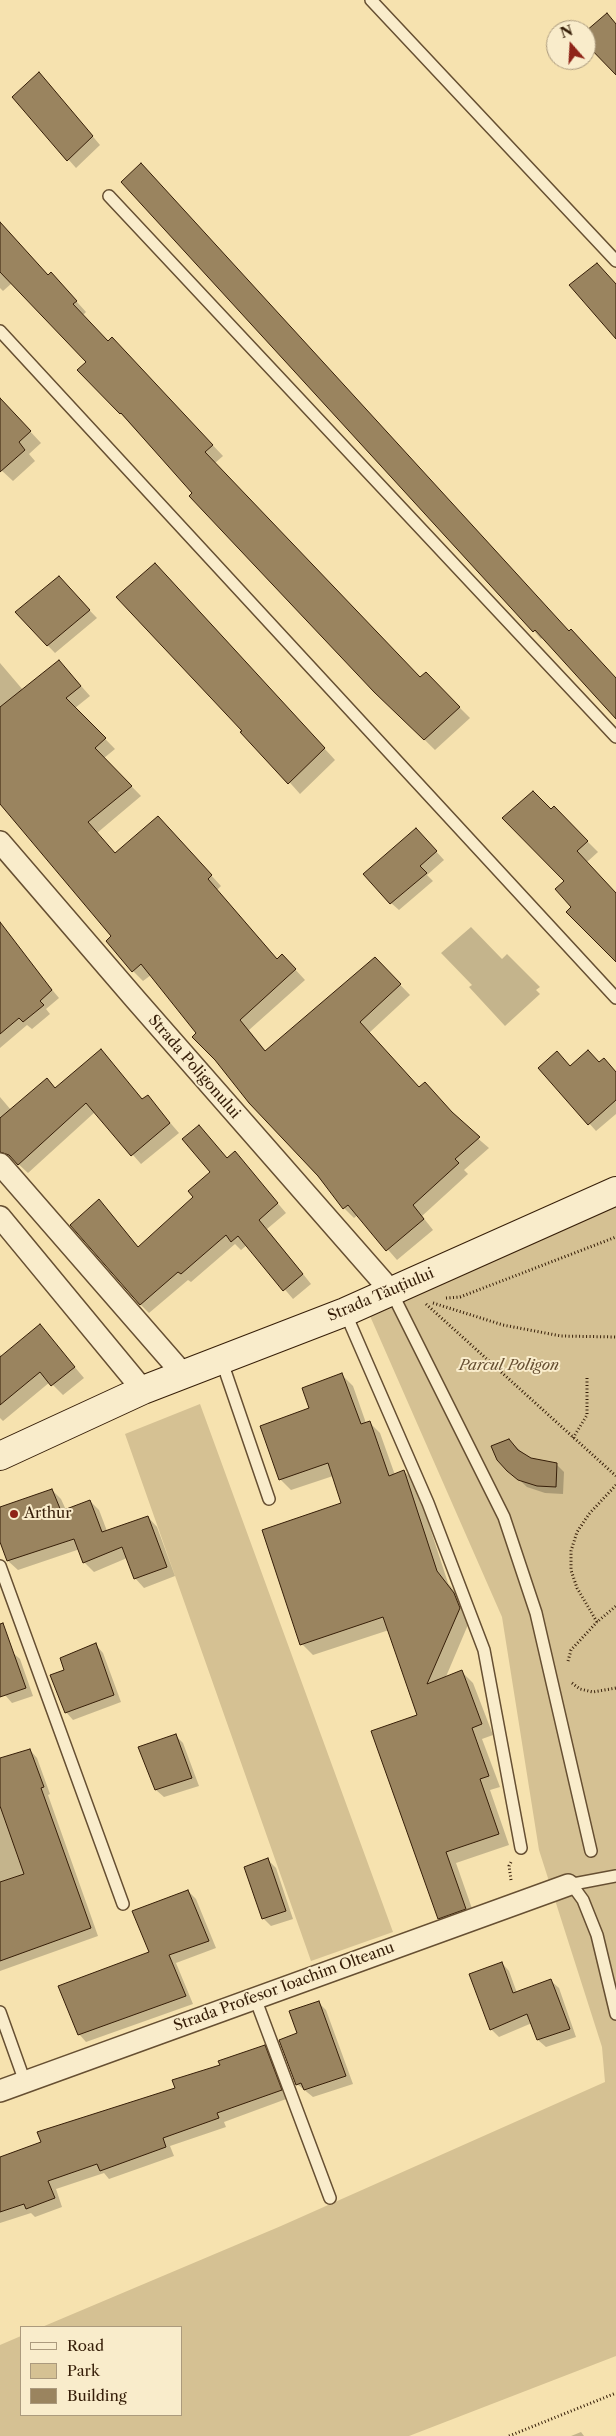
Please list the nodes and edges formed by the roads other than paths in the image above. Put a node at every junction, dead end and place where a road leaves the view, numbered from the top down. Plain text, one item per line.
1 (371, 0) edge
2 (109, 196) dead end
3 (616, 261) edge
4 (0, 332) edge
5 (616, 737) edge
6 (0, 842) edge
7 (616, 998) edge
8 (0, 1164) edge
9 (616, 1191) edge
10 (0, 1217) edge
11 (391, 1291) junction
12 (345, 1312) junction
13 (221, 1359) junction
14 (183, 1374) junction
15 (143, 1390) junction
16 (0, 1456) edge
17 (269, 1499) dead end
18 (0, 1566) edge
19 (521, 1848) road end
20 (591, 1851) dead end
21 (616, 1876) edge
22 (568, 1885) junction
23 (123, 1904) dead end
24 (255, 1998) junction
25 (0, 2012) edge
26 (616, 2014) edge
27 (25, 2082) junction
28 (0, 2091) edge
29 (330, 2198) dead end

1 - 3 lane
2 - 5 lane
4 - 7 lane
6 - 11 street, Strada Poligonului
8 - 14 street
9 - 11 main road, Strada Tăuțiului
10 - 15 street
11 - 12 main road, Strada Tăuțiului
11 - 20 lane
12 - 13 main road, Strada Tăuțiului
12 - 19 lane
13 - 14 main road, Strada Tăuțiului
13 - 17 lane
14 - 15 main road, Strada Tăuțiului
15 - 16 main road, Strada Tăuțiului
18 - 23 lane
21 - 22 lane
22 - 24 street, Strada Profesor Ioachim Olteanu
22 - 26 lane
24 - 27 street, Strada Profesor Ioachim Olteanu
24 - 29 lane
25 - 27 lane
27 - 28 street, Strada Profesor Ioachim Olteanu

